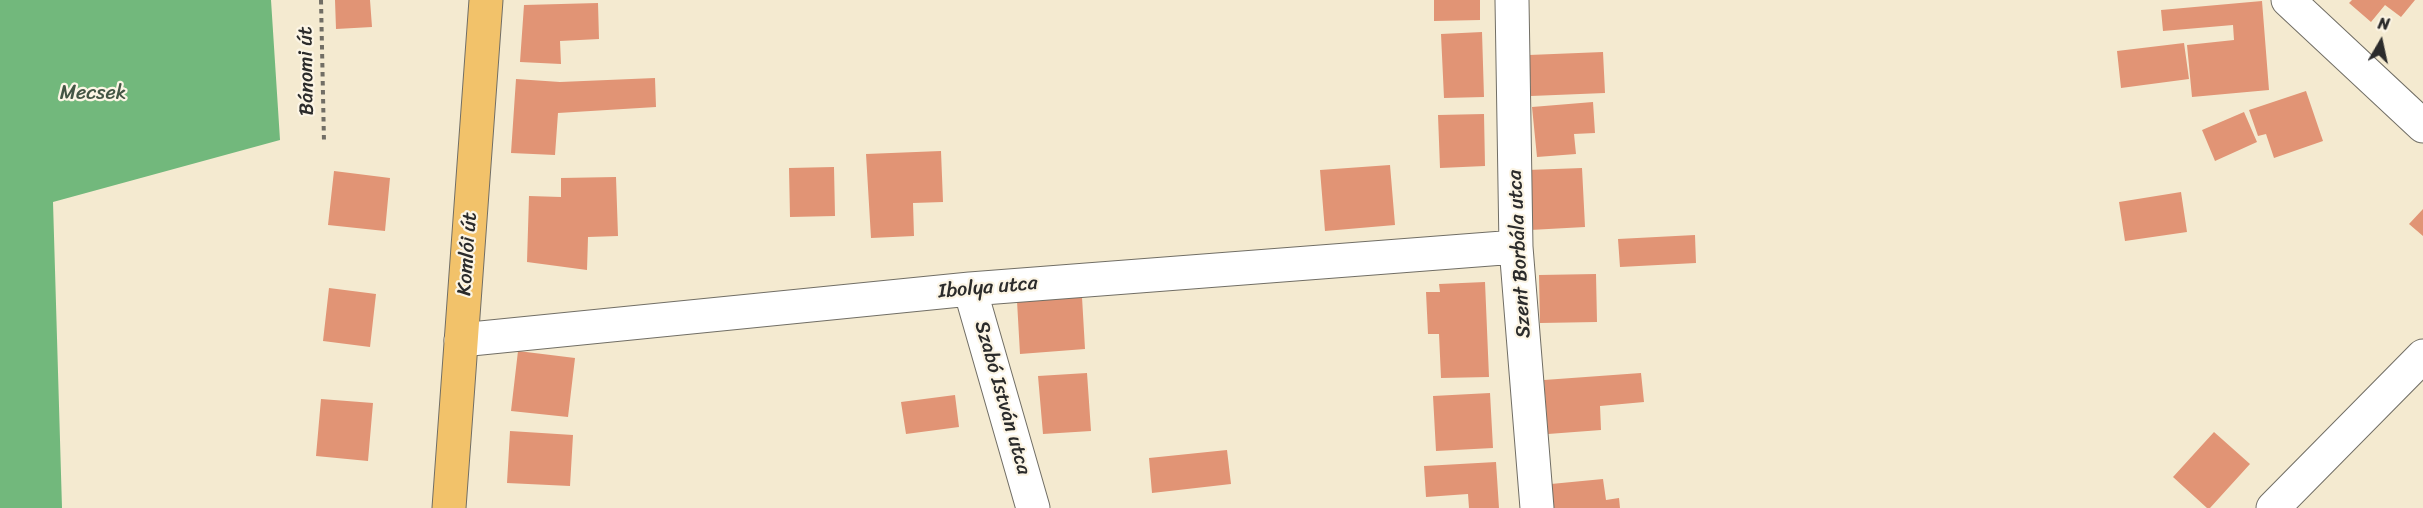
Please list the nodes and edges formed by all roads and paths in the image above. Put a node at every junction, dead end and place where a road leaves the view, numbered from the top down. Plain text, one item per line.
1 (321, 0) edge
2 (486, 0) edge
3 (1512, 0) edge
4 (2288, 0) edge
5 (2423, 126) edge
6 (324, 142) dead end
7 (1516, 247) junction
8 (970, 289) junction
9 (461, 340) junction
10 (2423, 356) edge
11 (449, 508) edge
12 (1033, 508) edge
13 (1537, 508) edge
14 (2273, 508) edge

1 - 6 path, Bánomi út
2 - 9 main road, Komlói út
3 - 7 street, Szent Borbála utca
4 - 5 street
7 - 8 street, Ibolya utca
7 - 13 street, Szent Borbála utca
8 - 9 street, Ibolya utca
8 - 12 street, Szabó István utca
9 - 11 main road, Komlói út
10 - 14 street

